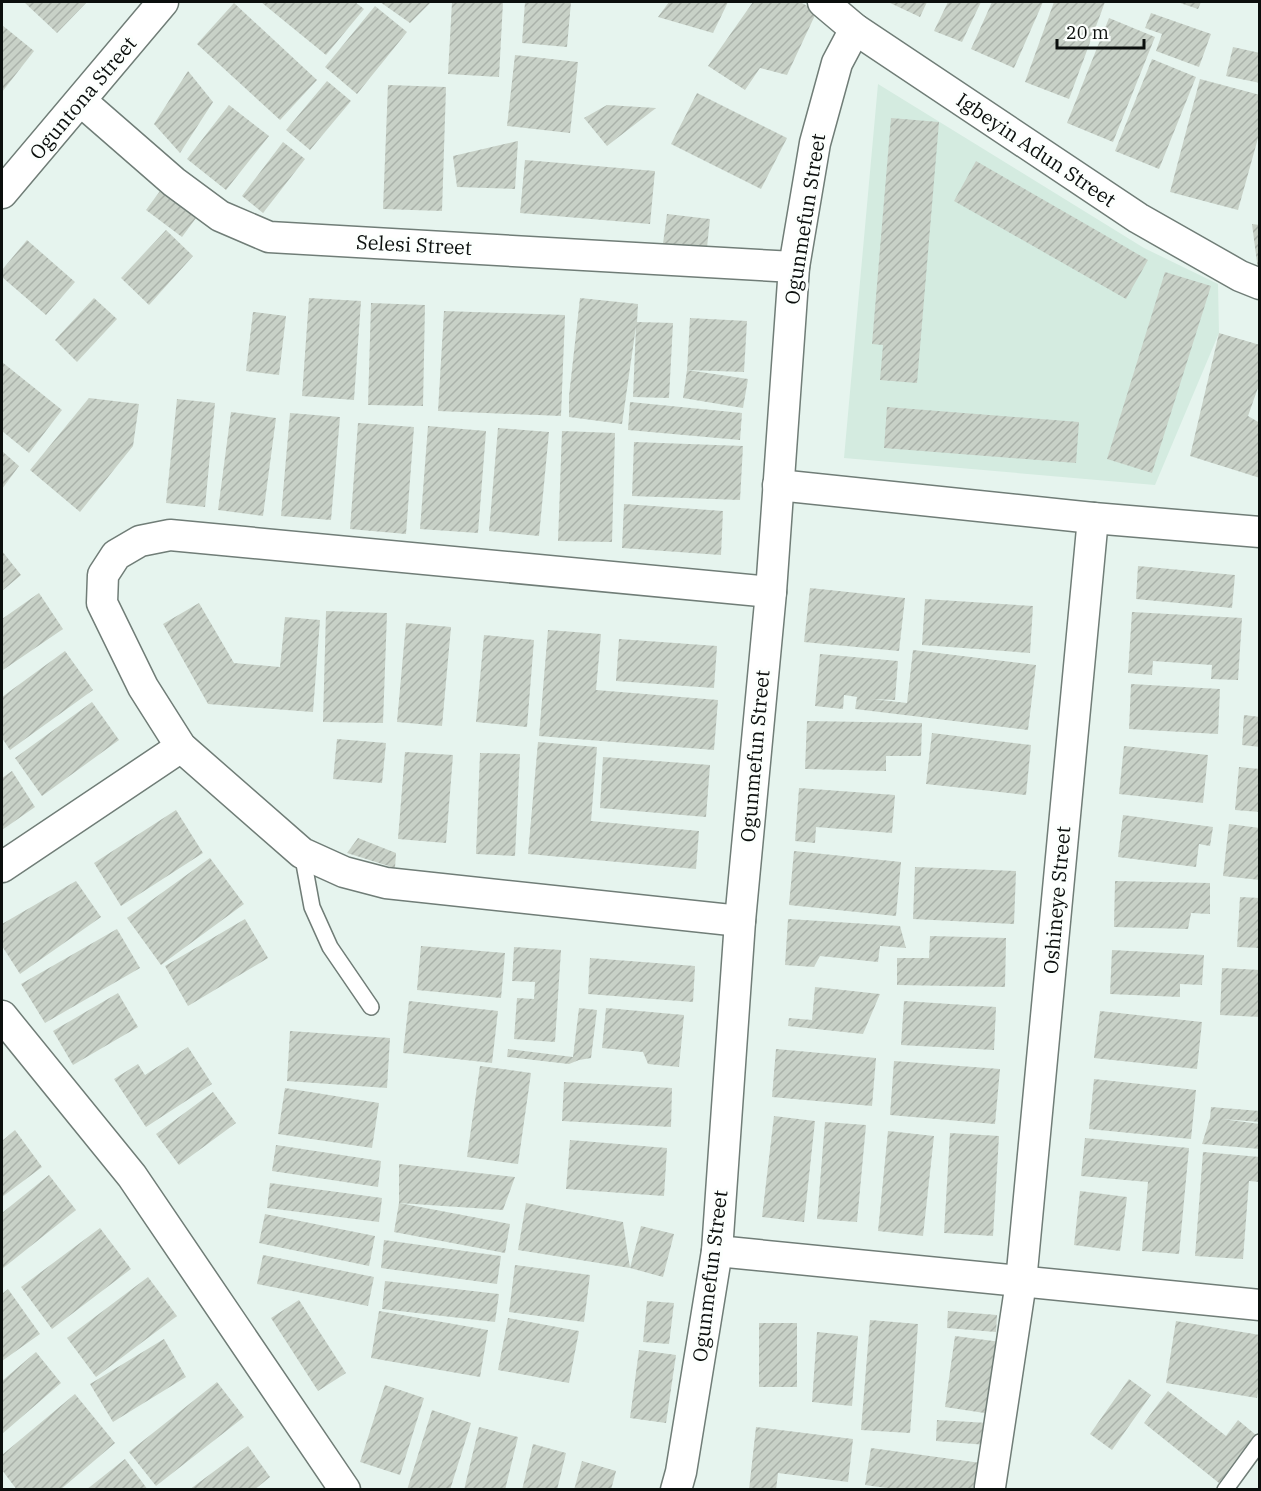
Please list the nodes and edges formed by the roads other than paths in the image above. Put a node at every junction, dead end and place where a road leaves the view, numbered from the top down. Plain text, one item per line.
1 (163, 2) edge
2 (823, 2) edge
3 (855, 29) junction
4 (81, 101) junction
5 (2, 193) edge
6 (794, 267) junction
7 (1260, 284) edge
8 (778, 485) junction
9 (1093, 518) junction
10 (1260, 532) edge
11 (771, 592) junction
12 (182, 747) junction
13 (302, 852) junction
14 (2, 867) edge
15 (740, 921) junction
16 (371, 1008) dead end
17 (2, 1016) edge
18 (717, 1251) junction
19 (1021, 1282) junction
20 (1260, 1305) edge
21 (1260, 1442) edge
22 (990, 1487) dead end
23 (345, 1490) edge
24 (676, 1490) edge
25 (1225, 1490) edge

1 - 4 street, Oguntona Street
2 - 3 street, Igbeyin Adun Street
3 - 6 street, Ogunmefun Street
3 - 7 street, Igbeyin Adun Street
4 - 5 street, Oguntona Street
4 - 6 street, Selesi Street
6 - 8 street, Ogunmefun Street
8 - 9 street
8 - 11 street, Ogunmefun Street
9 - 10 street
9 - 19 street, Oshineye Street
11 - 12 street
11 - 15 street, Ogunmefun Street
12 - 13 street
12 - 14 street
13 - 15 street
13 - 16 lane
15 - 18 street, Ogunmefun Street
17 - 23 street
18 - 19 street
18 - 24 street, Ogunmefun Street
19 - 20 street
19 - 22 street, Oshineye Street
21 - 25 lane

